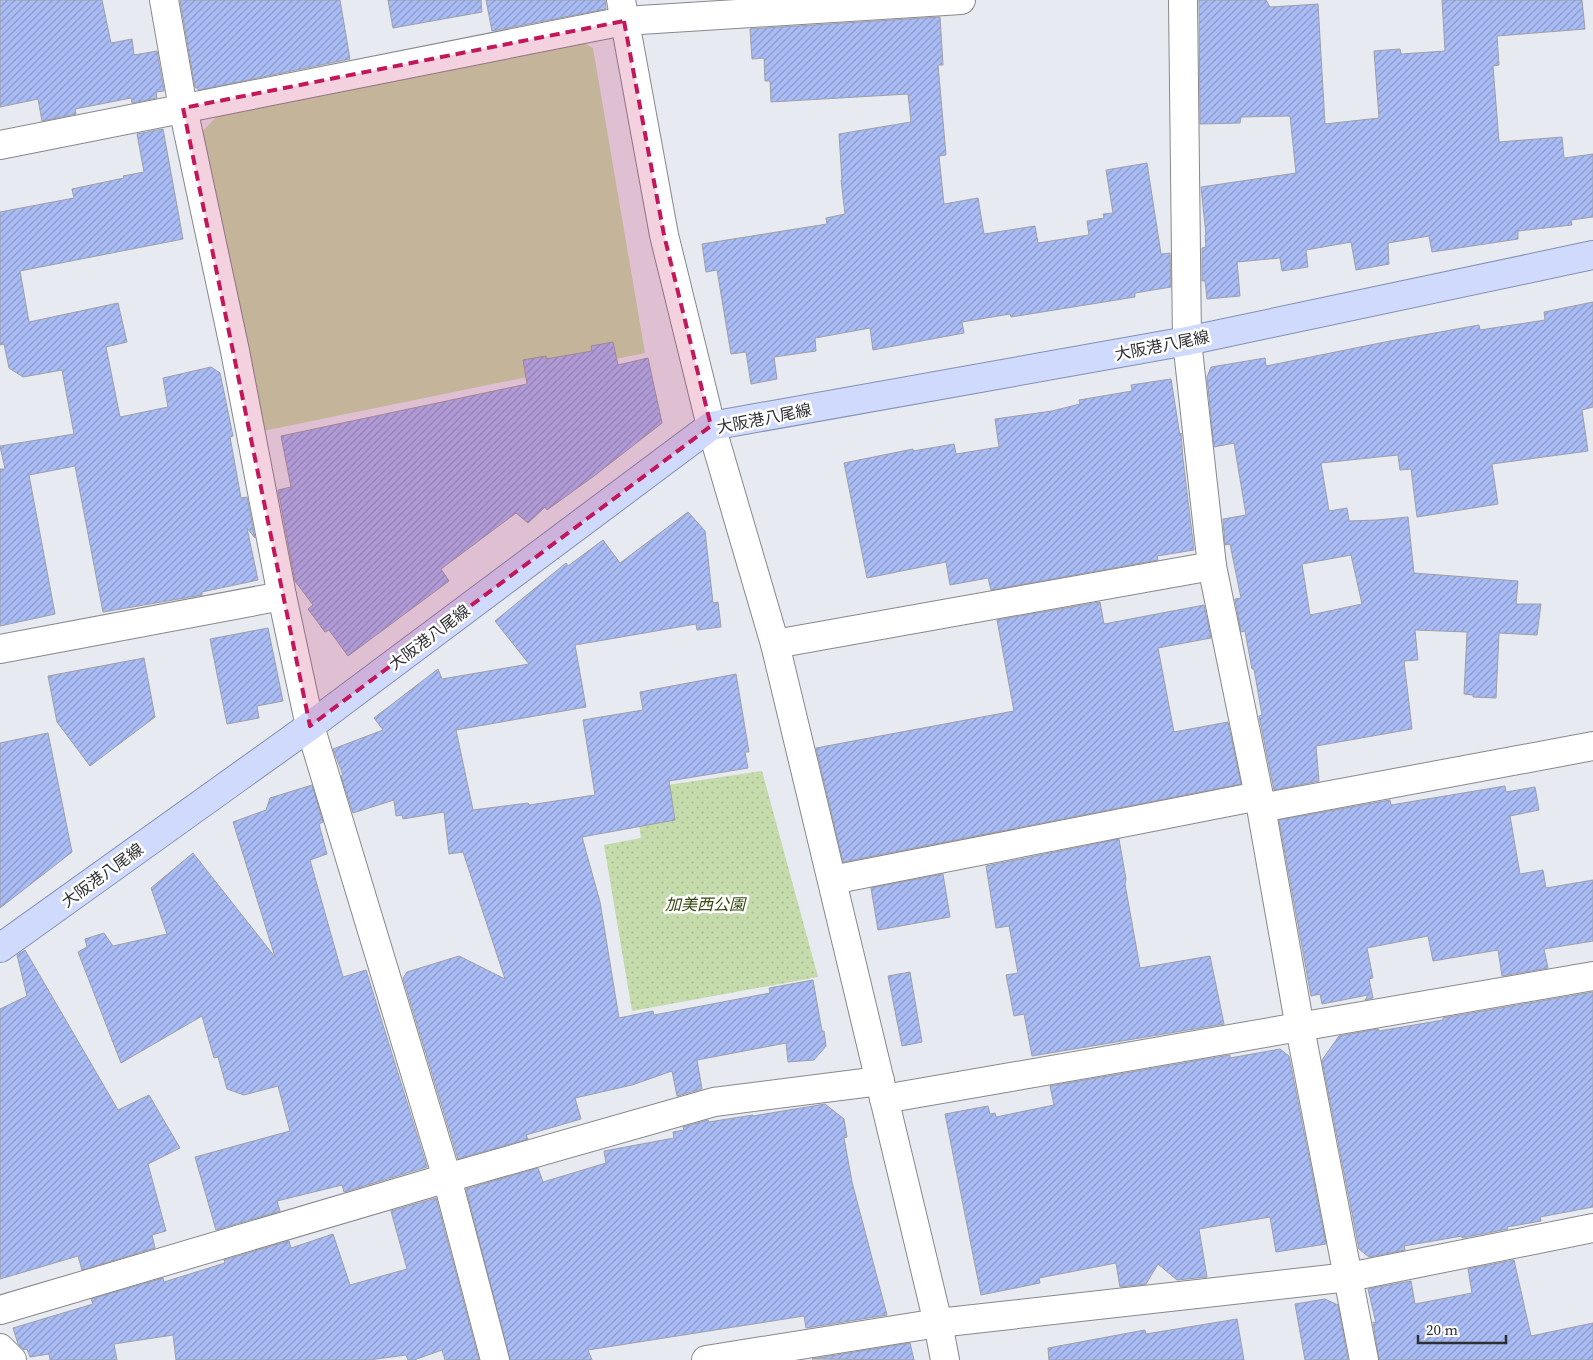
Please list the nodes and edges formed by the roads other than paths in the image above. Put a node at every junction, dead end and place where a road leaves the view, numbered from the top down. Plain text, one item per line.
1 (164, 0) edge
2 (961, 0) edge
3 (1183, 0) edge
4 (622, 10) edge
5 (183, 108) junction
6 (0, 145) edge
7 (1593, 255) edge
8 (1187, 341) junction
9 (711, 426) junction
10 (1212, 566) junction
11 (282, 596) junction
12 (775, 644) junction
13 (0, 649) edge
14 (310, 726) junction
15 (1593, 746) edge
16 (1260, 802) junction
17 (832, 880) junction
18 (0, 948) edge
19 (1593, 976) edge
20 (1300, 1028) junction
21 (882, 1090) junction
22 (447, 1178) junction
23 (1593, 1228) edge
24 (1349, 1277) junction
25 (0, 1310) edge
26 (938, 1323) junction
27 (0, 1348) edge
28 (12, 1360) edge
29 (495, 1360) edge
30 (706, 1360) edge
31 (945, 1360) edge
32 (1364, 1360) edge

1 - 5 street
2 - 4 street
3 - 8 street
4 - 5 street
4 - 9 street
5 - 6 street
5 - 11 street
7 - 8 main road, 大阪港八尾線
8 - 9 main road, 大阪港八尾線
8 - 10 street
9 - 12 street
9 - 14 main road, 大阪港八尾線
10 - 12 street
10 - 16 street
11 - 13 street
11 - 14 street
12 - 17 street
14 - 18 main road, 大阪港八尾線
14 - 22 street
15 - 16 street
16 - 17 street
16 - 20 street
17 - 21 street
19 - 20 street
20 - 21 street
20 - 24 street
21 - 22 street
21 - 26 street
22 - 25 street
22 - 29 street
23 - 24 street
24 - 26 street
24 - 32 street
26 - 30 street
26 - 31 street
27 - 28 street

